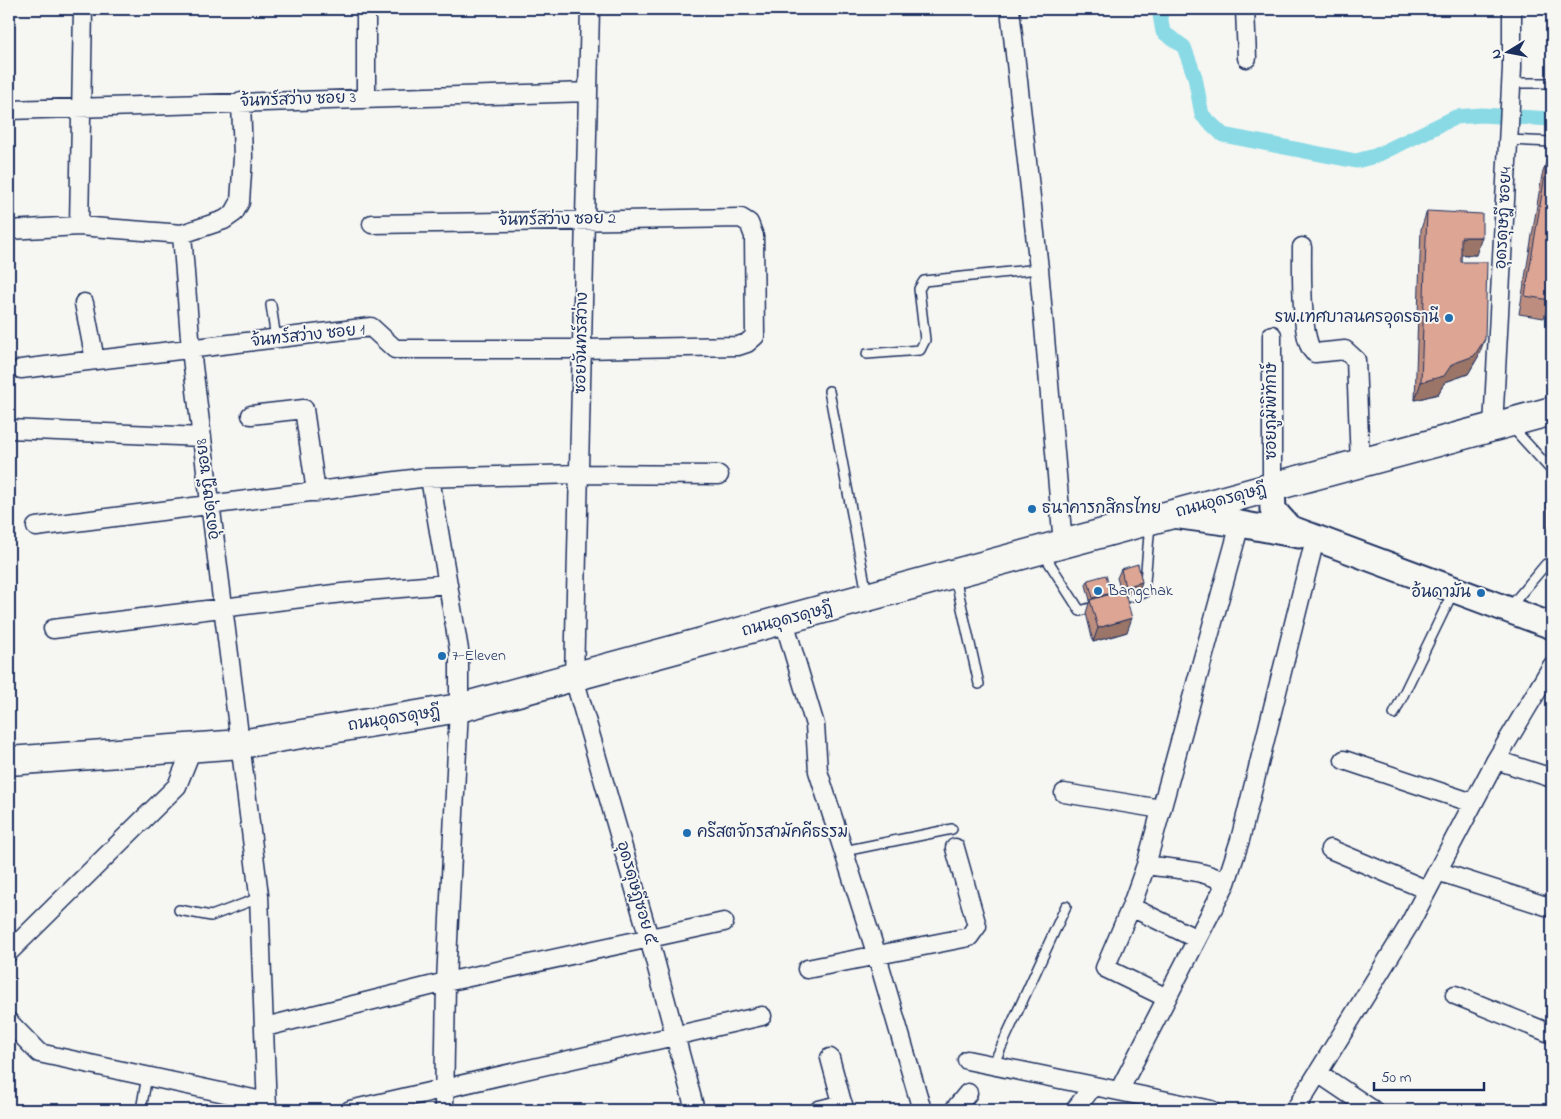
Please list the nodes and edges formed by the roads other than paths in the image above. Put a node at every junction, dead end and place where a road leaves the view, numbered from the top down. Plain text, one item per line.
1 (83, 9) edge
2 (366, 9) edge
3 (590, 9) edge
4 (1010, 9) edge
5 (1245, 9) edge
6 (1512, 9) edge
7 (1247, 58) dead end
8 (1511, 83) junction
9 (1552, 83) edge
10 (588, 92) junction
11 (366, 98) junction
12 (242, 102) junction
13 (81, 107) junction
14 (9, 110) edge
15 (1508, 135) junction
16 (1552, 142) edge
17 (585, 220) junction
18 (372, 224) dead end
19 (78, 226) junction
20 (9, 230) edge
21 (182, 234) junction
22 (1302, 247) dead end
23 (1039, 269) junction
24 (84, 303) dead end
25 (271, 306) dead end
26 (1272, 335) dead end
27 (276, 339) junction
28 (738, 346) joint
29 (582, 349) junction
30 (191, 350) junction
31 (867, 354) dead end
32 (94, 360) junction
33 (21, 368) dead end
34 (829, 391) dead end
35 (1552, 411) edge
36 (250, 415) dead end
37 (1501, 425) junction
38 (9, 429) edge
39 (202, 438) junction
40 (1360, 463) junction
41 (1552, 471) edge
42 (579, 474) junction
43 (719, 475) dead end
44 (430, 478) junction
45 (1272, 487) junction
46 (316, 492) junction
47 (211, 506) junction
48 (1161, 518) junction
49 (1240, 524) junction
50 (36, 527) dead end
51 (1312, 538) junction
52 (1052, 547) junction
53 (1552, 565) edge
54 (954, 574) junction
55 (448, 584) junction
56 (1454, 589) junction
57 (868, 598) junction
58 (1509, 608) junction
59 (222, 610) junction
60 (784, 621) junction
61 (1552, 626) edge
62 (53, 629) dead end
63 (1552, 666) edge
64 (574, 678) junction
65 (979, 684) dead end
66 (459, 708) junction
67 (1394, 714) dead end
68 (241, 744) junction
69 (192, 749) junction
70 (1344, 760) dead end
71 (1496, 760) junction
72 (9, 761) edge
73 (1552, 778) edge
74 (1064, 793) dead end
75 (1474, 803) junction
76 (1161, 809) junction
77 (952, 829) dead end
78 (955, 848) dead end
79 (1330, 849) dead end
80 (844, 851) junction
81 (1146, 865) junction
82 (1437, 871) junction
83 (1226, 883) junction
84 (1427, 890) junction
85 (259, 898) junction
86 (1066, 906) dead end
87 (1131, 907) junction
88 (1552, 908) edge
89 (179, 910) dead end
90 (724, 922) dead end
91 (650, 938) junction
92 (1197, 939) junction
93 (9, 952) edge
94 (877, 956) junction
95 (807, 969) dead end
96 (446, 982) junction
97 (1455, 995) dead end
98 (1167, 998) junction
99 (762, 1016) dead end
100 (9, 1022) edge
101 (265, 1027) junction
102 (1552, 1034) edge
103 (676, 1036) junction
104 (830, 1058) dead end
105 (967, 1060) dead end
106 (993, 1065) junction
107 (1318, 1073) junction
108 (147, 1076) junction
109 (1093, 1086) junction
110 (444, 1089) junction
111 (1119, 1091) junction
112 (968, 1093) dead end
113 (267, 1106) edge
114 (844, 1107) edge
115 (141, 1110) edge
116 (350, 1110) edge
117 (444, 1110) edge
118 (695, 1110) edge
119 (819, 1110) edge
120 (922, 1110) edge
121 (954, 1110) edge
122 (1075, 1110) edge
123 (1211, 1110) edge
124 (1295, 1110) edge
125 (1373, 1110) edge

1 - 13 street
2 - 11 street
3 - 10 street, ซอยจันทร์สว่าง
4 - 23 street
5 - 7 street
6 - 8 street, อุดรดุษฎี ซอย4
8 - 9 lane
8 - 15 street, อุดรดุษฎี ซอย4
10 - 11 street, จ้นทร์สว่าง ซอย 3
10 - 17 street, ซอยจันทร์สว่าง
11 - 12 street, จ้นทร์สว่าง ซอย 3
12 - 13 street, จ้นทร์สว่าง ซอย 3
12 - 21 street
13 - 14 street, จ้นทร์สว่าง ซอย 3
13 - 19 street
15 - 16 lane
15 - 37 street, อุดรดุษฎี ซอย4
17 - 18 street, จ้นทร์สว่าง ซอย 2
17 - 28 street, จ้นทร์สว่าง ซอย 2
17 - 29 street, ซอยจันทร์สว่าง
19 - 20 street
19 - 21 street
21 - 30 street, อุดรดุษฎี ซอย8
22 - 40 street
23 - 31 lane
23 - 52 street
24 - 32 street
25 - 27 lane
26 - 45 street, ซอยภูมิพิทักษ์
27 - 29 street, จ้นทร์สว่าง ซอย 1
27 - 30 street, จ้นทร์สว่าง ซอย 1
28 - 29 street, จ้นทร์สว่าง ซอย 1
29 - 42 street, ซอยจันทร์สว่าง
30 - 32 street, จ้นทร์สว่าง ซอย 1
30 - 39 street, อุดรดุษฎี ซอย8
32 - 33 street, จ้นทร์สว่าง ซอย 1
34 - 57 lane
35 - 37 main road, ถนนอุดรดุษฎี
36 - 46 street
37 - 40 main road, ถนนอุดรดุษฎี
37 - 41 lane
38 - 39 street
39 - 47 street, อุดรดุษฎี ซอย8
40 - 45 main road, ถนนอุดรดุษฎี
42 - 43 street
42 - 44 street
42 - 64 street, ซอยจันทร์สว่าง
44 - 46 street
44 - 55 street
45 - 48 main road, ถนนอุดรดุษฎี
45 - 51 street
46 - 47 street
47 - 50 street
47 - 59 street, อุดรดุษฎี ซอย8
48 - 49 street
48 - 52 main road, ถนนอุดรดุษฎี
48 - 52 lane
49 - 51 street
49 - 76 street
51 - 56 street
51 - 83 street
52 - 54 main road, ถนนอุดรดุษฎี
53 - 58 lane
54 - 57 main road, ถนนอุดรดุษฎี
54 - 65 lane
55 - 59 street
55 - 66 street
56 - 58 street
56 - 67 lane
57 - 60 main road, ถนนอุดรดุษฎี
58 - 61 street
59 - 62 street
59 - 68 street, อุดรดุษฎี ซอย8
60 - 64 main road, ถนนอุดรดุษฎี
60 - 80 street
63 - 71 street
64 - 66 main road, ถนนอุดรดุษฎี
64 - 91 street, อุดรดุษฎีซอย ๕
66 - 68 main road, ถนนอุดรดุษฎี
66 - 96 street
68 - 69 main road, ถนนอุดรดุษฎี
68 - 85 street, อุดรดุษฎี ซอย8
69 - 72 main road, ถนนอุดรดุษฎี
69 - 93 street
70 - 75 street
71 - 73 street
71 - 75 street
74 - 76 street
75 - 82 street
76 - 81 street
77 - 80 lane
78 - 94 street
79 - 84 street
80 - 94 street
81 - 83 street
81 - 87 street
82 - 84 street
82 - 88 street
83 - 92 street
84 - 107 street
85 - 89 lane
85 - 101 street, อุดรดุษฎี ซอย8
86 - 106 lane
87 - 92 street
87 - 98 street
90 - 91 street
91 - 96 street
91 - 103 street, อุดรดุษฎีซอย ๕
92 - 98 street
94 - 95 street
94 - 120 street
96 - 101 street
96 - 110 street
97 - 102 street
98 - 111 street
99 - 103 street
100 - 108 street
101 - 113 street, อุดรดุษฎี ซอย8
103 - 110 street
103 - 118 street, อุดรดุษฎีซอย ๕
104 - 114 street
105 - 106 street
106 - 109 street
107 - 124 street
107 - 125 street
108 - 113 street
108 - 115 lane
109 - 111 street
109 - 122 street
110 - 116 street
110 - 117 street
111 - 123 street
112 - 121 street
114 - 119 street

